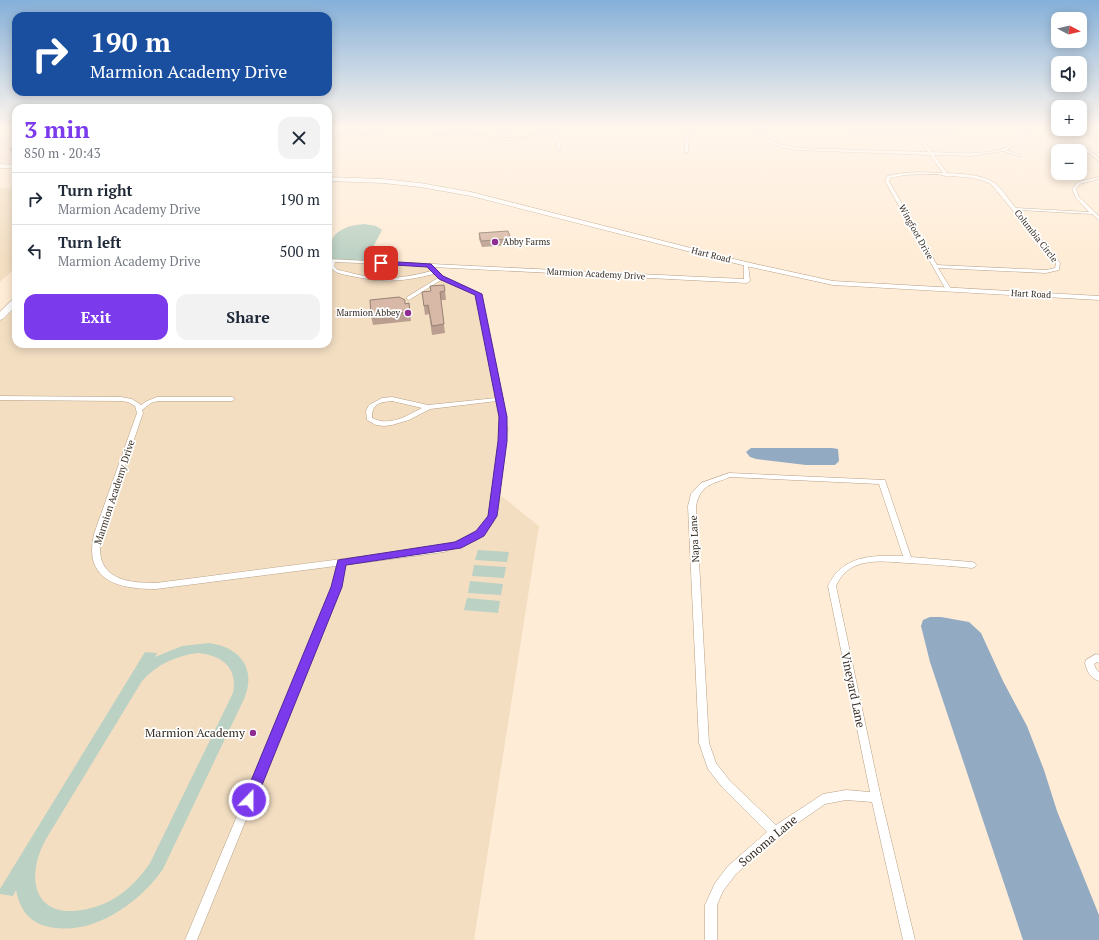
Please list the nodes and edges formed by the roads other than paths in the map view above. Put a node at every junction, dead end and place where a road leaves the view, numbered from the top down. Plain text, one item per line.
1 (944, 170) edge
2 (948, 176) junction
3 (1099, 178) edge
4 (332, 179) edge
5 (1015, 209) junction
6 (1092, 213) junction
7 (1099, 219) edge
8 (332, 260) edge
9 (746, 264) junction
10 (332, 266) edge
11 (428, 266) junction
12 (935, 266) junction
13 (434, 272) junction
14 (441, 278) junction
15 (948, 290) junction
16 (409, 298) dead end
17 (1099, 298) edge
18 (12, 305) edge
19 (0, 317) edge
20 (0, 398) edge
21 (232, 399) dead end
22 (500, 399) junction
23 (130, 400) junction
24 (157, 400) junction
25 (428, 407) junction
26 (140, 409) junction
27 (908, 560) junction
28 (341, 562) junction
29 (972, 565) dead end
30 (1099, 659) edge
31 (1099, 677) edge
32 (876, 798) junction
33 (775, 832) junction
34 (191, 940) edge
35 (711, 940) edge
36 (909, 940) edge

1 - 2 street
2 - 5 street, Columbia Circle
2 - 12 street, Wingfoot Drive
3 - 6 street
4 - 9 street, Hart Road
5 - 6 street
5 - 12 street, Columbia Circle
6 - 7 street
8 - 11 street, Marmion Academy Drive
9 - 11 street, Marmion Academy Drive
9 - 15 street, Hart Road
10 - 13 street
11 - 13 street, Marmion Academy Drive
12 - 15 street, Wingfoot Drive
13 - 14 street, Marmion Academy Drive
14 - 16 street
14 - 22 street, Marmion Academy Drive
15 - 17 street, Hart Road
18 - 19 main road
20 - 23 street
21 - 24 street
22 - 25 street
22 - 28 street, Marmion Academy Drive
23 - 24 street
23 - 26 street
24 - 26 street
25 - 25 street
26 - 28 street, Marmion Academy Drive
27 - 29 street, Vineyard Lane
27 - 32 street, Vineyard Lane
27 - 33 street, Napa Lane
28 - 34 street
30 - 31 street
32 - 33 street, Sonoma Lane
32 - 36 street, Vineyard Lane
33 - 35 street, Sonoma Lane

